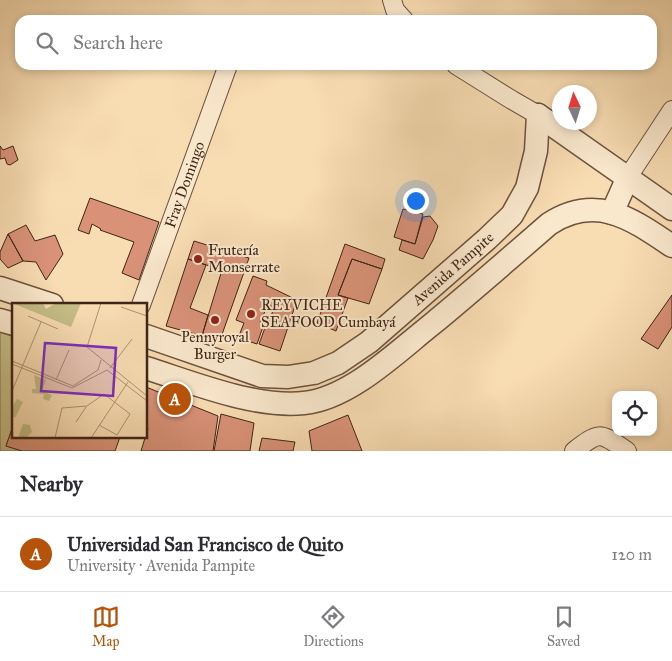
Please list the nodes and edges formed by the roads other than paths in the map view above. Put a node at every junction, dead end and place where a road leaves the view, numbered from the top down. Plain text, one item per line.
1 (392, 0) edge
2 (400, 15) edge
3 (226, 70) edge
4 (464, 70) edge
5 (672, 110) edge
6 (538, 115) junction
7 (628, 177) junction
8 (672, 209) edge
9 (612, 213) junction
10 (487, 239) junction
11 (672, 246) edge
12 (508, 260) junction
13 (0, 288) edge
14 (46, 303) edge
15 (142, 303) edge
16 (148, 337) edge
17 (148, 369) edge
18 (574, 451) edge
19 (628, 451) edge

1 - 2 street
3 - 15 street, Fray Domingo
4 - 6 street
5 - 7 street
6 - 7 street
6 - 10 street, Avenida Pampite
7 - 8 street
7 - 9 street
9 - 11 street, Avenida Pampite
9 - 12 street, Avenida Pampite
10 - 12 street
10 - 16 street, Avenida Pampite
12 - 17 street, Avenida Pampite
13 - 14 street
18 - 19 street

